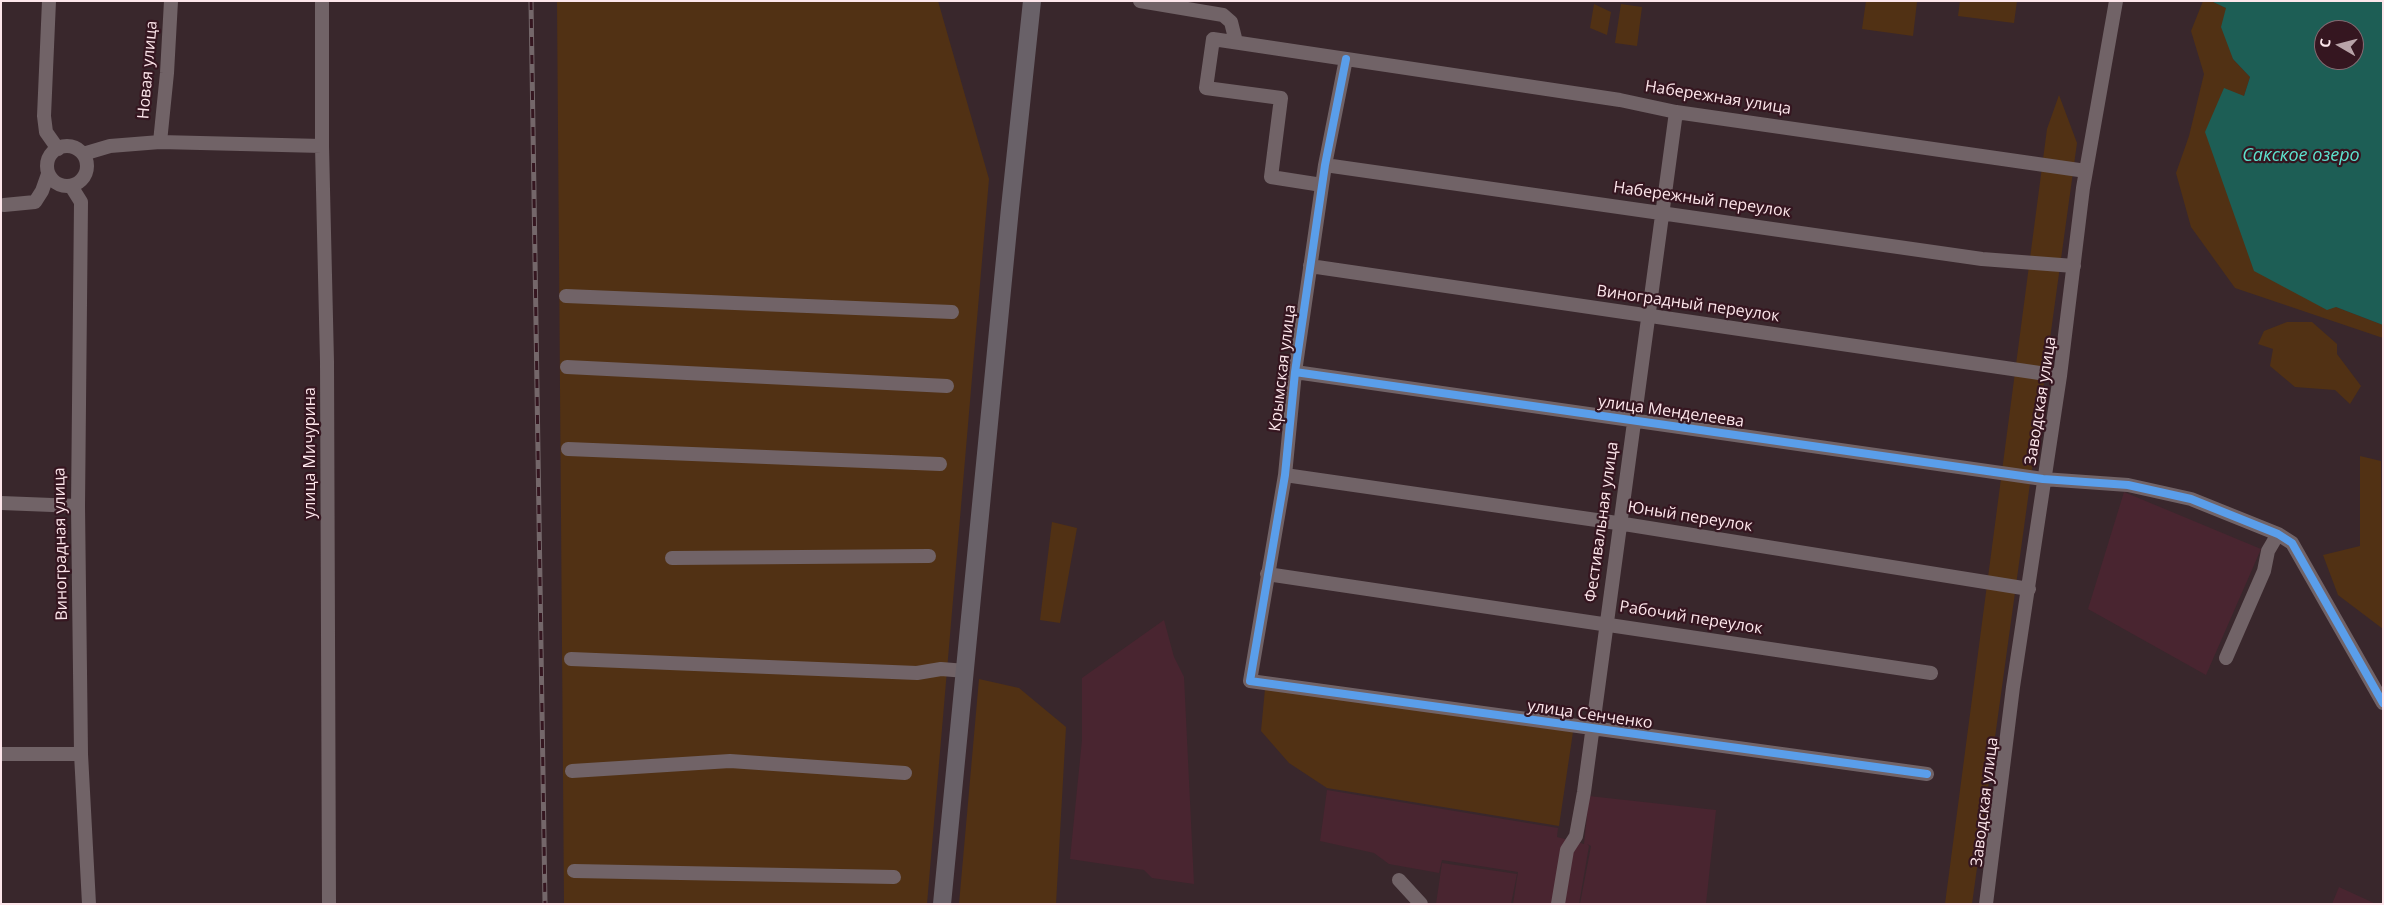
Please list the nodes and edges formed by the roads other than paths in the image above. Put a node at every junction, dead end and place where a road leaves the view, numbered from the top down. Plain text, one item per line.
1 (49, 1) edge
2 (171, 1) edge
3 (322, 1) edge
4 (1032, 1) edge
5 (1140, 1) edge
6 (2116, 1) edge
7 (1236, 42) junction
8 (1346, 59) junction
9 (1676, 112) junction
10 (160, 142) junction
11 (322, 146) junction
12 (58, 149) junction
13 (83, 154) junction
14 (1325, 165) junction
15 (2086, 171) junction
16 (48, 174) junction
17 (1322, 185) junction
18 (72, 186) junction
19 (4, 205) dead end
20 (1662, 212) junction
21 (1310, 266) junction
22 (2074, 266) junction
23 (566, 296) dead end
24 (952, 312) dead end
25 (1648, 316) junction
26 (567, 367) dead end
27 (1295, 372) junction
28 (2060, 376) junction
29 (946, 386) dead end
30 (1634, 421) junction
31 (568, 449) dead end
32 (940, 464) dead end
33 (1286, 475) junction
34 (2043, 479) junction
35 (1, 503) edge
36 (78, 506) junction
37 (1619, 524) junction
38 (2278, 534) junction
39 (929, 556) dead end
40 (672, 558) dead end
41 (1267, 574) junction
42 (2028, 589) junction
43 (1606, 623) junction
44 (2226, 658) dead end
45 (571, 659) dead end
46 (966, 670) junction
47 (1931, 673) dead end
48 (1250, 681) joint
49 (2383, 703) edge
50 (1592, 730) junction
51 (1, 754) edge
52 (81, 754) junction
53 (572, 772) dead end
54 (905, 773) dead end
55 (1927, 774) dead end
56 (574, 871) dead end
57 (894, 876) dead end
58 (1399, 880) dead end
59 (89, 904) edge
60 (329, 904) edge
61 (942, 904) edge
62 (1421, 904) edge
63 (1558, 904) edge
64 (1986, 904) edge

1 - 12 street
2 - 10 street, Новая улица
3 - 11 street, улица Мичурина
4 - 46 main road
5 - 7 street
6 - 15 street, Заводская улица
7 - 8 street, Набережная улица
7 - 17 street, Набережная улица
8 - 9 street, Набережная улица
8 - 14 street, Крымская улица
9 - 15 street, Набережная улица
9 - 20 street, Фестивальная улица
10 - 11 street
10 - 13 street
11 - 60 street, улица Мичурина
12 - 13 street
12 - 16 street
13 - 18 street
14 - 17 street, Крымская улица
14 - 20 street, Набережный переулок
15 - 22 street, Заводская улица
16 - 18 street
16 - 19 street
17 - 21 street, Крымская улица
18 - 36 street, Виноградная улица
20 - 22 street, Набережный переулок
20 - 25 street, Фестивальная улица
21 - 25 street, Виноградный переулок
21 - 27 street, Крымская улица
22 - 28 street, Заводская улица
23 - 24 street
25 - 28 street, Виноградный переулок
25 - 30 street, Фестивальная улица
26 - 29 street
27 - 30 street, улица Менделеева
27 - 33 street, Крымская улица
28 - 34 street, Заводская улица
30 - 34 street, улица Менделеева
30 - 37 street, Фестивальная улица
31 - 32 street
33 - 37 street, Юный переулок
33 - 41 street, Крымская улица
34 - 38 street, улица Менделеева
34 - 42 street, Заводская улица
35 - 36 street
36 - 52 street, Виноградная улица
37 - 42 street, Юный переулок
37 - 43 street, Фестивальная улица
38 - 44 street
38 - 49 street, улица Менделеева
39 - 40 street
41 - 43 street, Рабочий переулок
41 - 48 street, Крымская улица
42 - 64 street, Заводская улица
43 - 47 street, Рабочий переулок
43 - 50 street, Фестивальная улица
45 - 46 street
46 - 61 main road
48 - 50 street, улица Сенченко
50 - 55 street, улица Сенченко
50 - 63 street, Фестивальная улица
51 - 52 street
52 - 59 street, Виноградная улица
53 - 54 street
56 - 57 street
58 - 62 street

